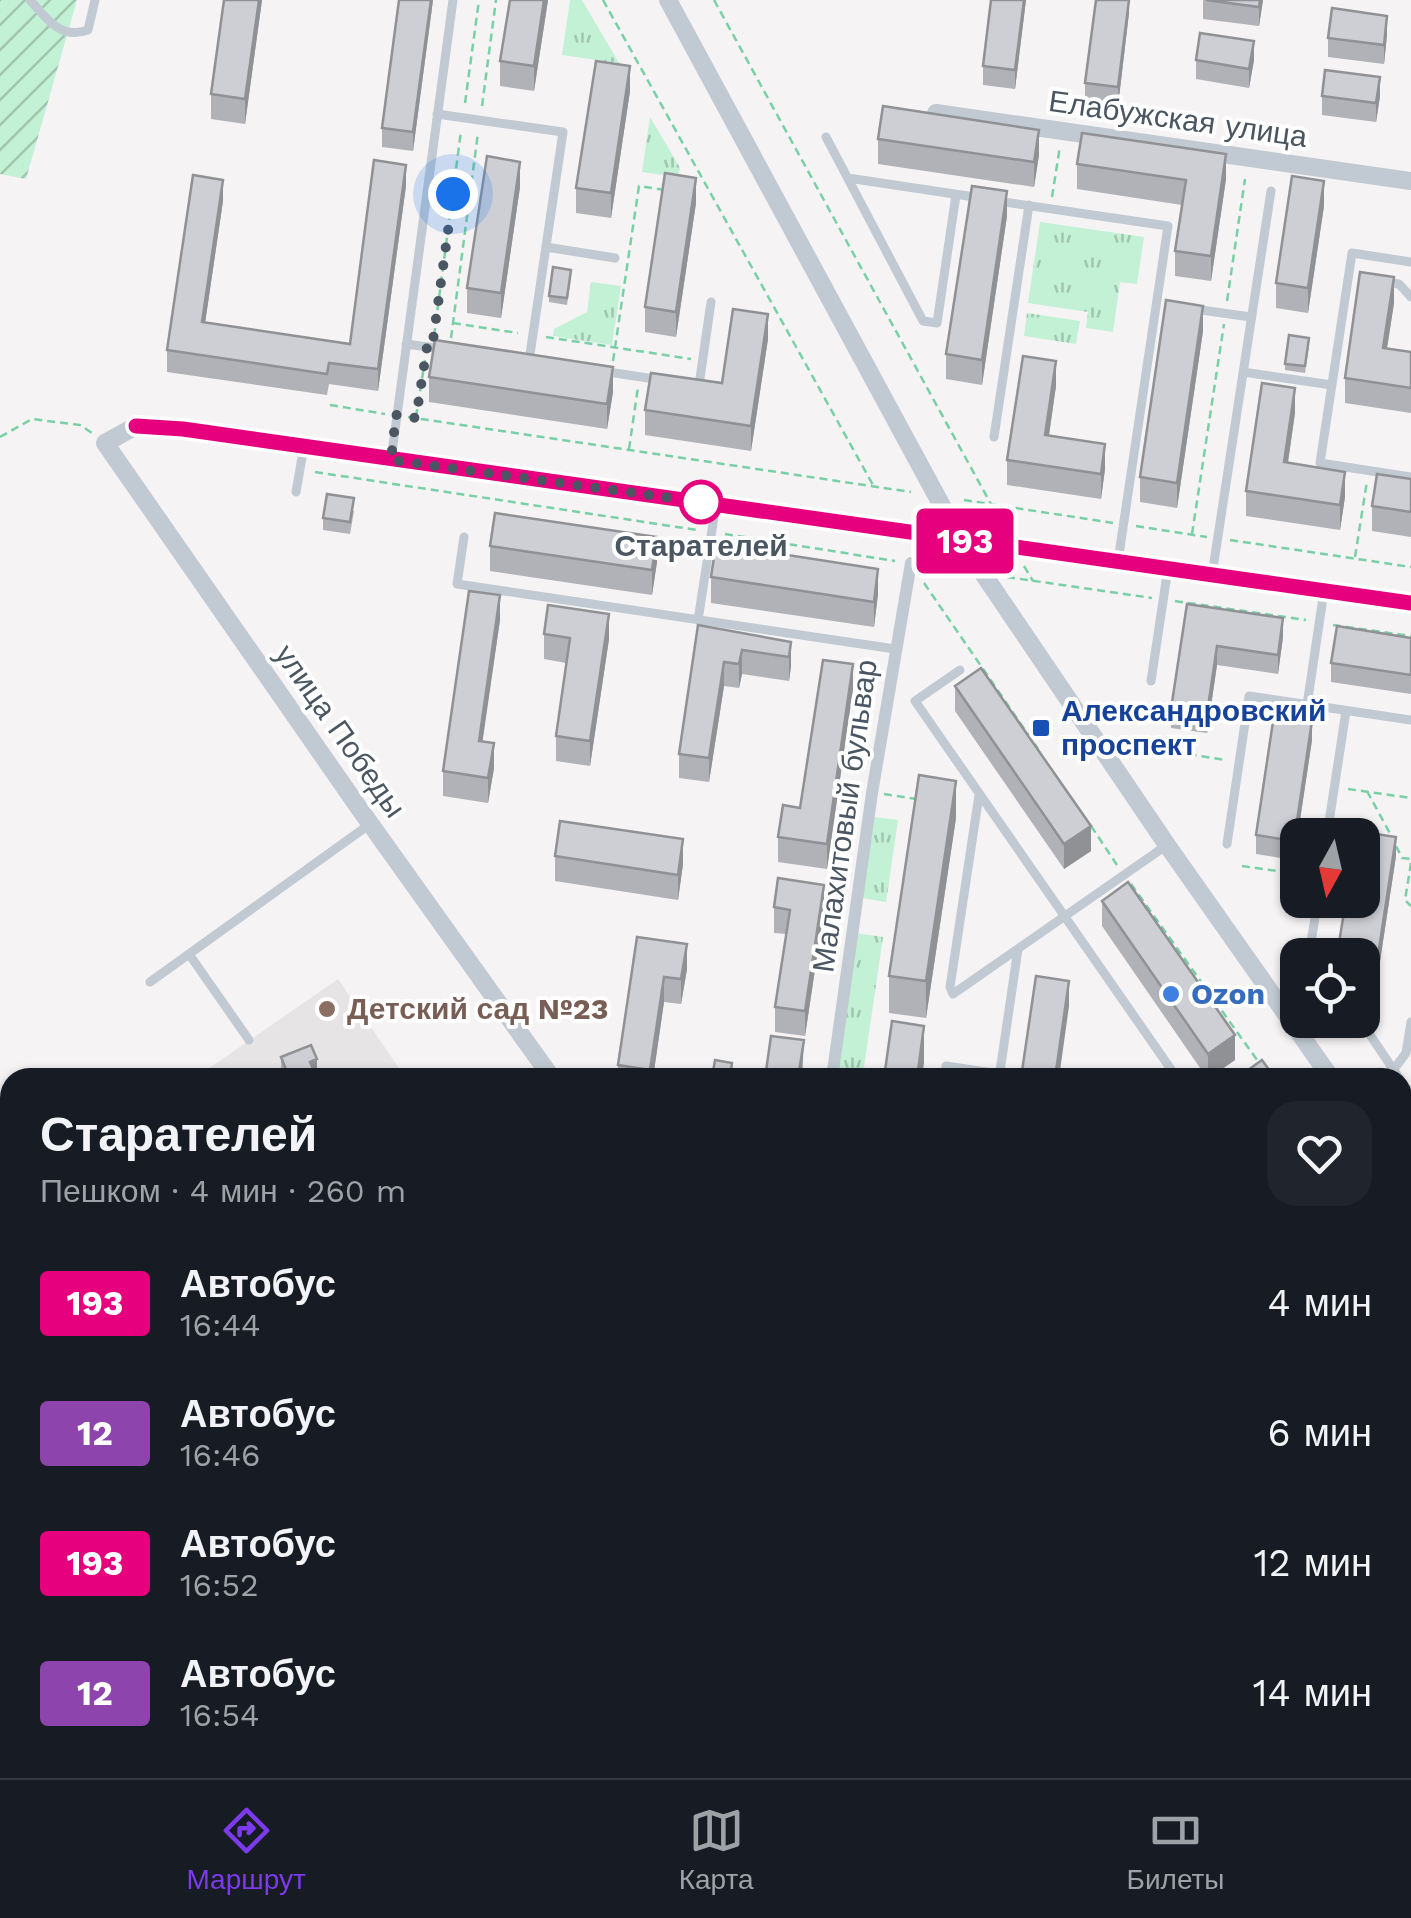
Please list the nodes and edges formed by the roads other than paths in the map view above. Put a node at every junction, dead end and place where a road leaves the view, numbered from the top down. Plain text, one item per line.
1 (30, 0) edge
2 (95, 0) edge
3 (452, 0) edge
4 (668, 0) edge
5 (936, 113) edge
6 (437, 114) junction
7 (826, 137) dead end
8 (848, 178) junction
9 (1411, 182) edge
10 (1270, 191) dead end
11 (956, 194) junction
12 (1029, 205) junction
13 (546, 247) junction
14 (615, 258) dead end
15 (1411, 262) edge
16 (1348, 277) junction
17 (1411, 297) edge
18 (711, 302) dead end
19 (1157, 304) junction
20 (1251, 318) junction
21 (406, 344) junction
22 (449, 350) edge
23 (512, 359) edge
24 (528, 361) junction
25 (545, 364) edge
26 (595, 370) edge
27 (1243, 372) junction
28 (1332, 386) junction
29 (994, 437) dead end
30 (304, 446) junction
31 (391, 460) junction
32 (1411, 477) edge
33 (296, 492) dead end
34 (716, 504) junction
35 (464, 536) dead end
36 (960, 541) junction
37 (1118, 561) junction
38 (910, 563) road end
39 (1168, 568) junction
40 (1212, 574) junction
41 (1324, 590) junction
42 (1411, 603) edge
43 (698, 620) junction
44 (895, 649) junction
45 (960, 670) dead end
46 (1151, 681) dead end
47 (1307, 704) junction
48 (1346, 710) junction
49 (1411, 720) edge
50 (979, 793) junction
51 (1329, 818) edge
52 (370, 824) junction
53 (1227, 844) dead end
54 (1167, 846) junction
55 (1065, 916) junction
56 (1018, 948) junction
57 (189, 954) junction
58 (150, 982) dead end
59 (1411, 1022) edge
60 (1372, 1038) edge
61 (249, 1040) dead end
62 (545, 1068) edge
63 (833, 1068) edge
64 (1000, 1068) edge
65 (1169, 1068) edge
66 (1324, 1068) edge
67 (1393, 1068) edge
68 (1401, 1068) edge

1 - 2 lane
3 - 6 lane
4 - 36 street
5 - 9 street, Елабужская улица
6 - 13 lane
6 - 21 lane
7 - 8 lane
8 - 11 lane
8 - 11 lane
10 - 20 lane
11 - 12 lane
12 - 19 lane
12 - 29 lane
13 - 14 lane
13 - 24 lane
15 - 16 lane
16 - 17 lane
16 - 28 lane
18 - 26 lane
19 - 20 lane
19 - 37 lane
20 - 27 lane
21 - 22 lane
21 - 31 lane
23 - 24 lane
24 - 25 lane
27 - 28 lane
27 - 40 lane
28 - 32 lane
30 - 31 street
30 - 33 lane
30 - 52 street, улица Победы
31 - 34 street
34 - 36 street
34 - 43 lane
35 - 43 lane
36 - 37 street
36 - 54 street
37 - 39 street
38 - 44 street, Малахитовый бульвар
39 - 40 street
39 - 46 lane
40 - 41 street
41 - 42 street
41 - 47 lane
43 - 44 lane
44 - 63 street, Малахитовый бульвар
45 - 50 lane
47 - 48 lane
47 - 53 lane
48 - 49 lane
48 - 51 lane
50 - 55 lane
50 - 56 lane
52 - 57 lane
52 - 62 street, улица Победы
54 - 55 lane
54 - 66 street
55 - 56 lane
55 - 65 lane
56 - 64 lane
57 - 58 lane
57 - 61 lane
59 - 68 lane
60 - 67 lane

